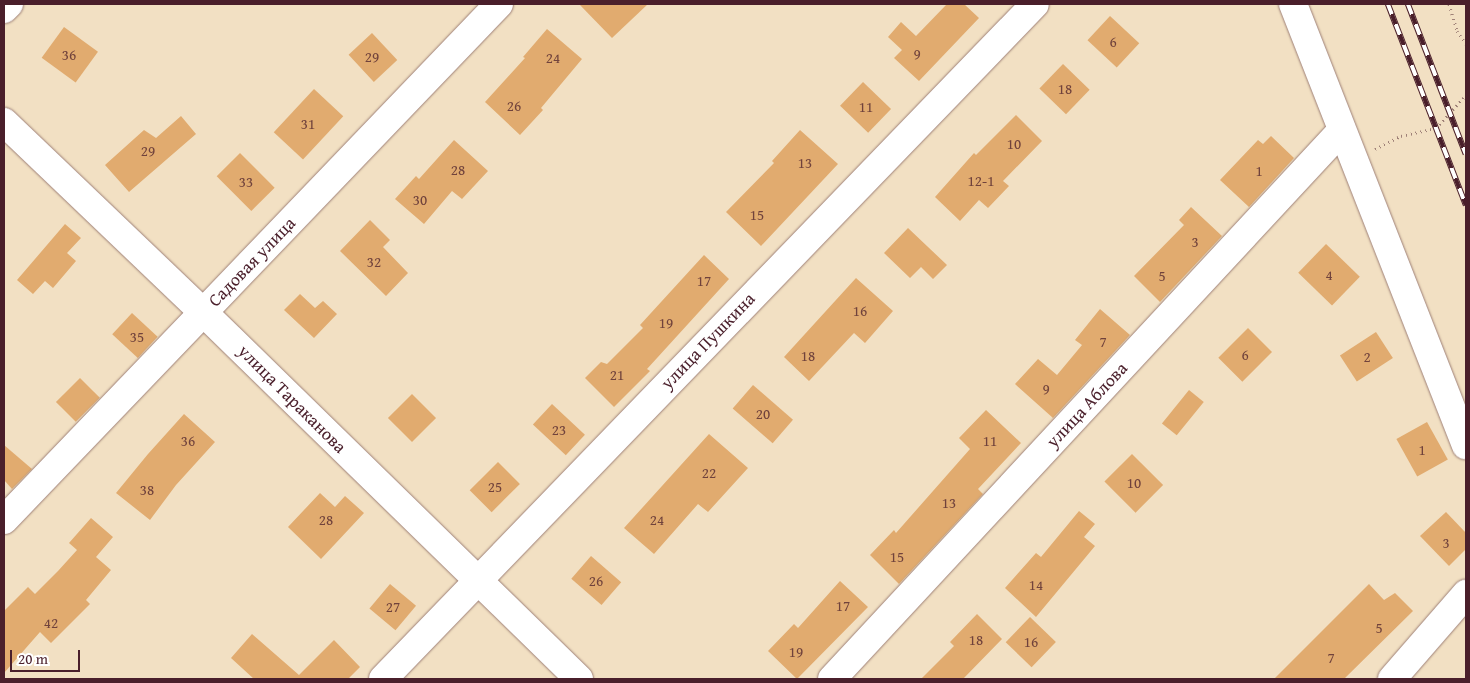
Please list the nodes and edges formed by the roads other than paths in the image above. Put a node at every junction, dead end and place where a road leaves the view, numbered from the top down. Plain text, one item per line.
1 (9, 4) edge
2 (499, 4) edge
3 (1034, 4) edge
4 (1293, 4) edge
5 (4, 9) edge
6 (4, 122) edge
7 (1341, 131) junction
8 (204, 313) junction
9 (1466, 445) edge
10 (4, 520) edge
11 (477, 581) junction
12 (1466, 594) edge
13 (382, 679) edge
14 (579, 679) edge
15 (832, 679) edge
16 (1392, 679) edge

1 - 5 street
2 - 8 street, Садовая улица
3 - 11 street, улица Пушкина
4 - 7 street
6 - 8 street, улица Тараканова
7 - 9 street
7 - 15 street, улица Аблова
8 - 10 street, Садовая улица
8 - 11 street, улица Тараканова
11 - 13 street, улица Пушкина
11 - 14 street, улица Тараканова
12 - 16 street

